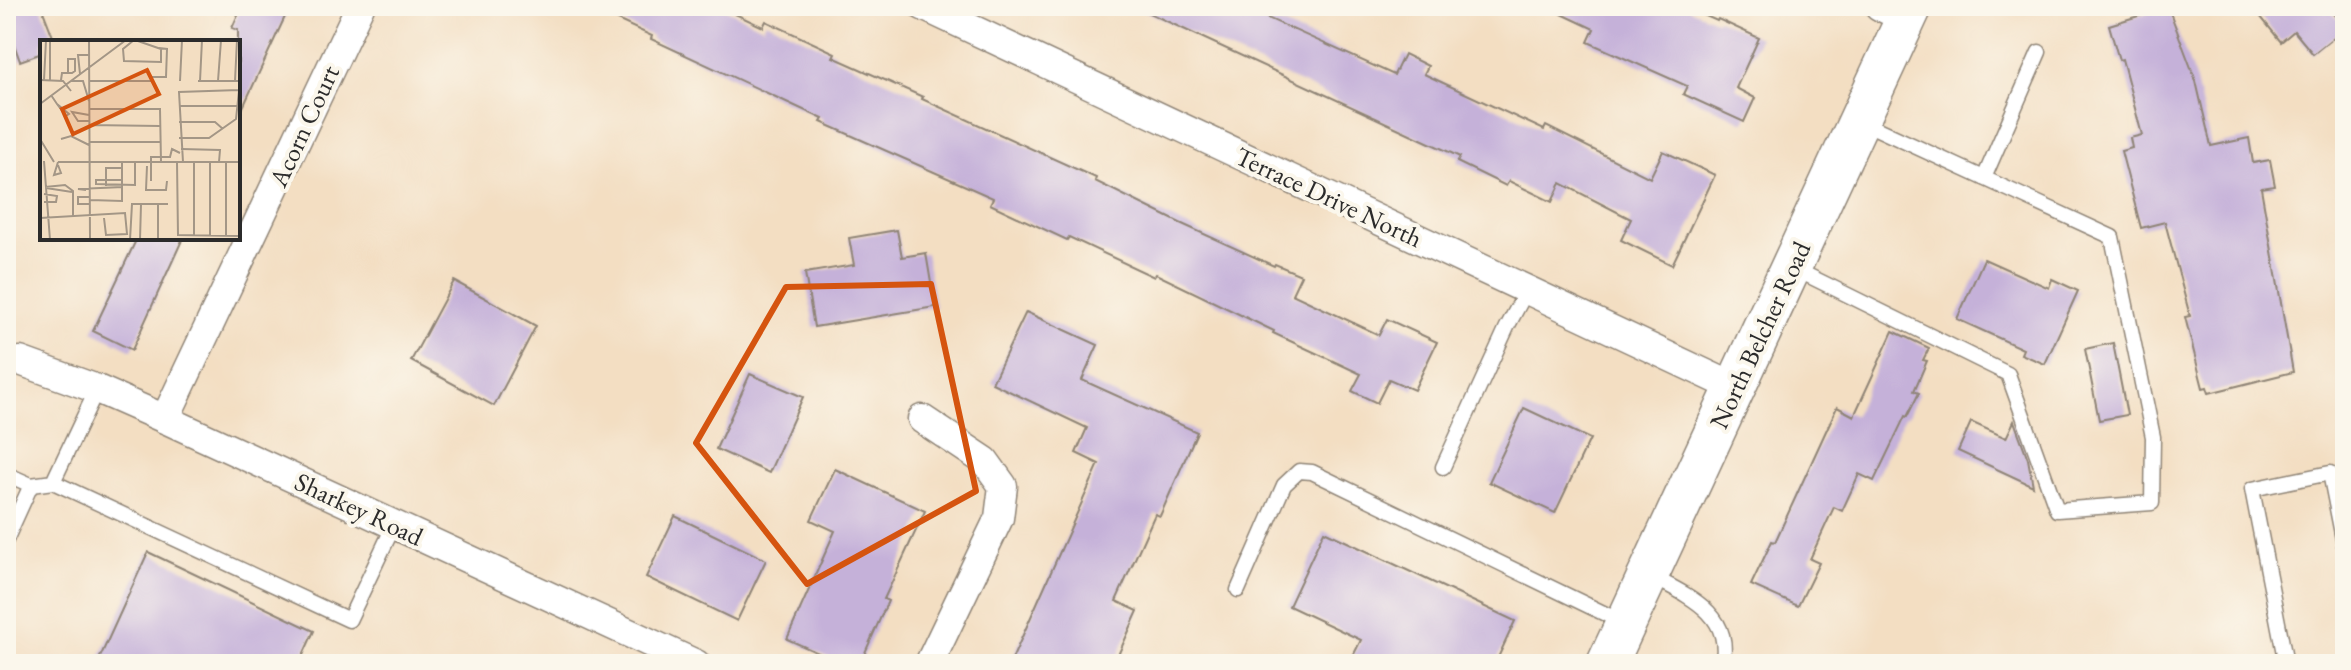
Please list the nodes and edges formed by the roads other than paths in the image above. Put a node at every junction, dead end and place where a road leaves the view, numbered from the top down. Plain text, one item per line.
1 (360, 6) edge
2 (923, 6) edge
3 (1899, 10) edge
4 (2039, 52) dead end
5 (1859, 121) junction
6 (1984, 178) junction
7 (1792, 267) junction
8 (1527, 290) junction
9 (20, 361) dead end
10 (1736, 388) junction
11 (97, 389) junction
12 (165, 419) junction
13 (922, 419) dead end
14 (1443, 467) dead end
15 (6, 474) edge
16 (53, 482) junction
17 (31, 485) junction
18 (394, 525) junction
19 (6, 540) edge
20 (2345, 549) edge
21 (1649, 575) junction
22 (1238, 590) dead end
23 (1626, 624) junction
24 (696, 664) edge
25 (929, 664) edge
26 (1607, 664) edge
27 (1722, 664) edge
28 (2286, 664) edge

1 - 12 street, Acorn Court
2 - 8 street, Terrace Drive North
3 - 5 main road, North Belcher Road
4 - 6 lane
5 - 6 lane
5 - 7 main road, North Belcher Road
6 - 7 lane
7 - 10 main road, North Belcher Road
8 - 10 street, Terrace Drive North
8 - 14 lane
9 - 11 street, Sharkey Road
10 - 21 main road, North Belcher Road
11 - 12 street, Sharkey Road
11 - 16 lane
12 - 18 street, Sharkey Road
13 - 25 street
15 - 17 lane
16 - 17 lane
16 - 18 lane
17 - 19 lane
18 - 24 street, Sharkey Road
20 - 28 lane
21 - 23 main road, North Belcher Road
21 - 27 lane
22 - 23 lane
23 - 26 main road, North Belcher Road

